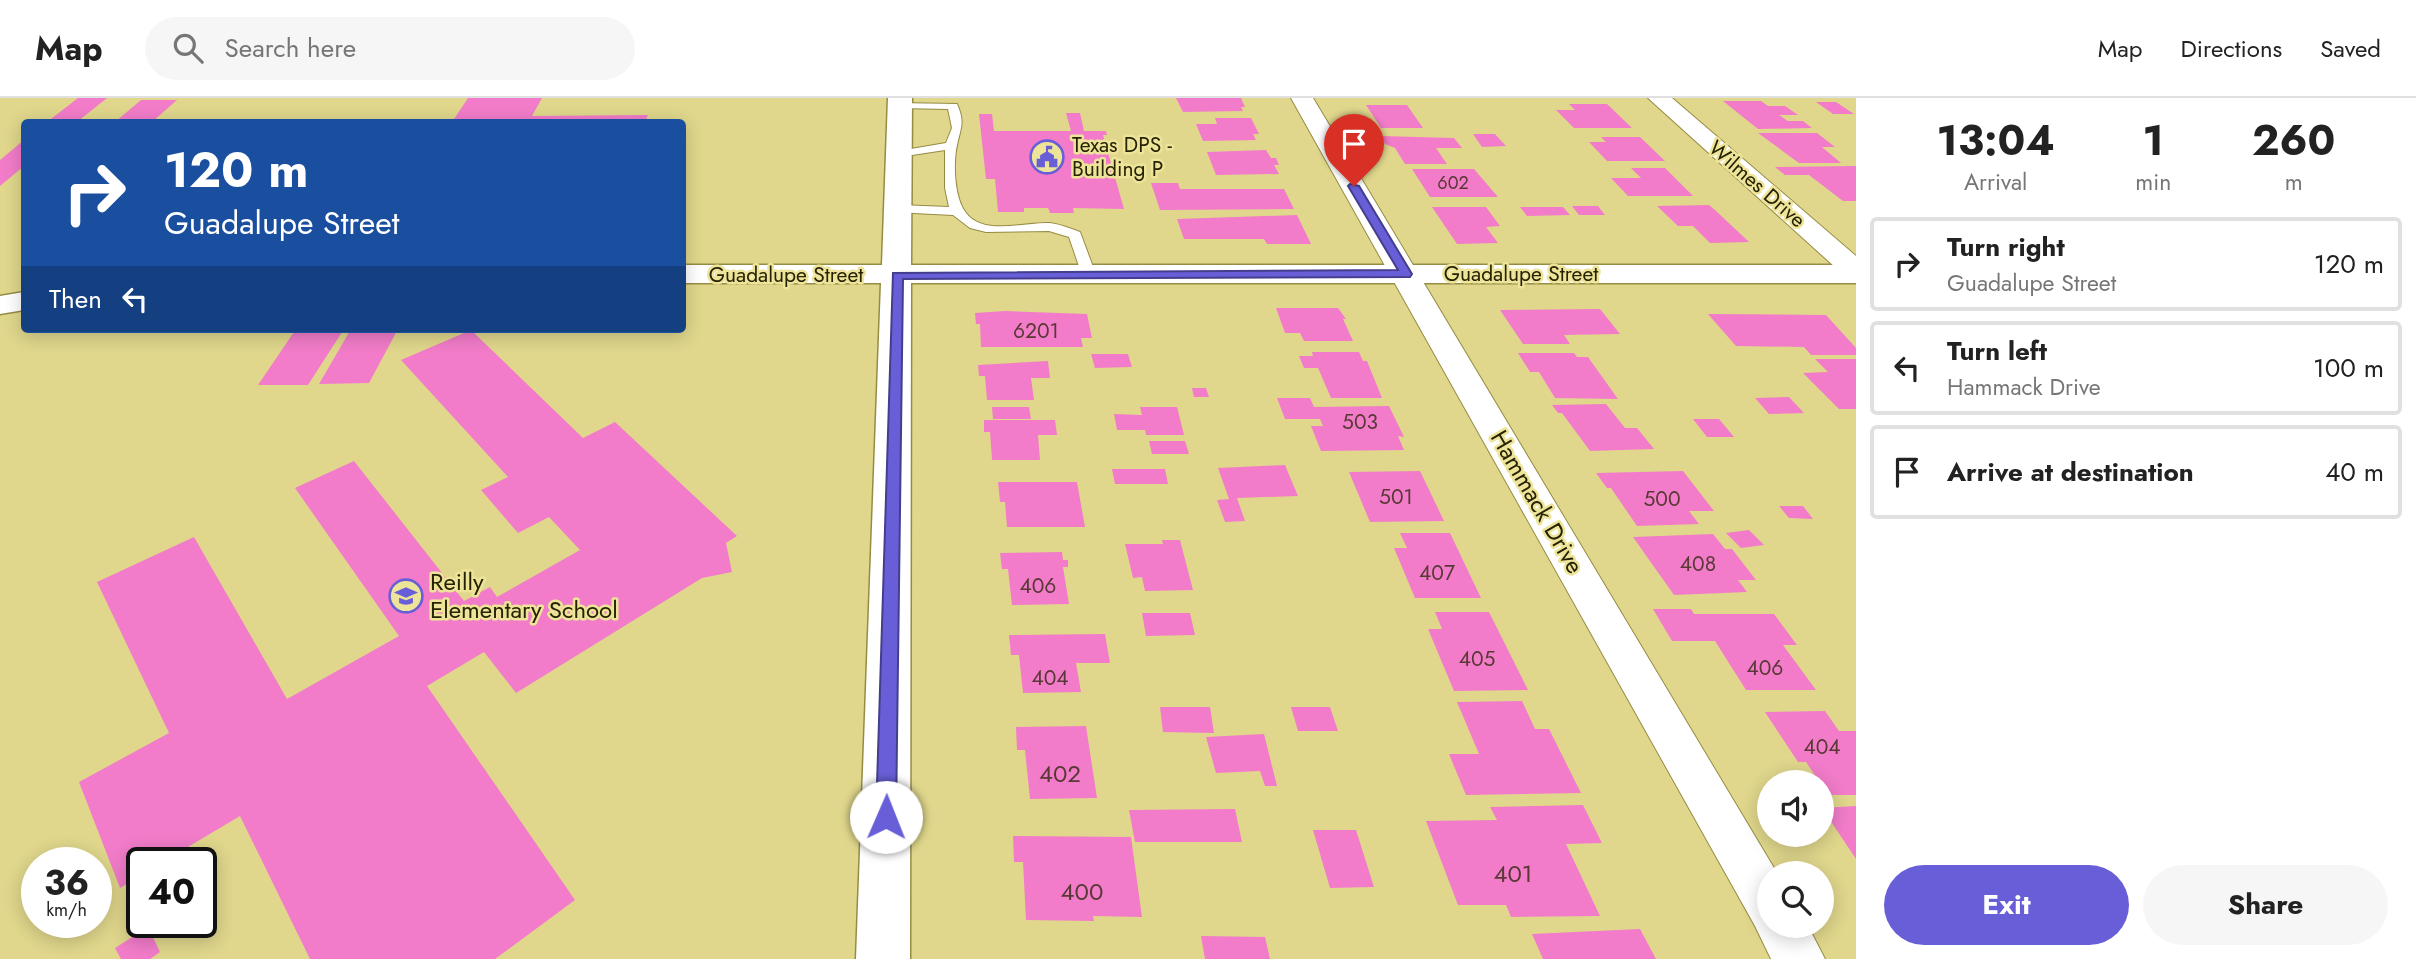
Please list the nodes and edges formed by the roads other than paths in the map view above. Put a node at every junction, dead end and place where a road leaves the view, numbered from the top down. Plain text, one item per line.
1 (1302, 98) edge
2 (1659, 98) edge
3 (900, 102) edge
4 (951, 146) junction
5 (899, 154) junction
6 (898, 209) junction
7 (957, 211) junction
8 (1856, 272) edge
9 (686, 274) edge
10 (1406, 274) junction
11 (1089, 275) junction
12 (897, 276) junction
13 (21, 302) edge
14 (0, 305) edge
15 (1757, 886) edge
16 (1787, 938) edge
17 (883, 959) edge
18 (1799, 959) edge

1 - 10 street, Hammack Drive
2 - 8 street, Wilmes Drive
3 - 4 lane
3 - 5 street
4 - 5 lane
4 - 7 lane
5 - 6 street
6 - 7 lane
6 - 12 street
7 - 11 lane
8 - 10 street, Guadalupe Street
9 - 12 street, Guadalupe Street
10 - 11 street, Guadalupe Street
10 - 15 street, Hammack Drive
11 - 12 street, Guadalupe Street
12 - 17 street
13 - 14 street
16 - 18 street

